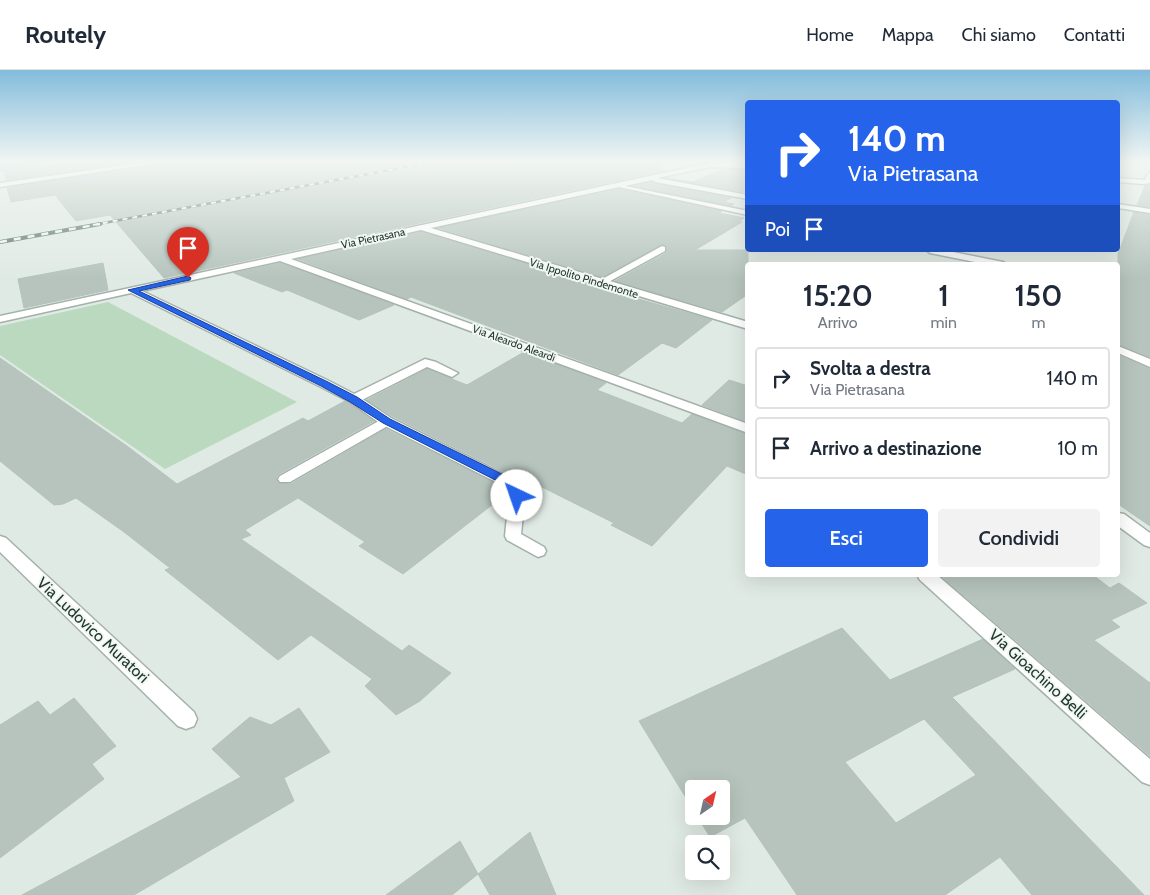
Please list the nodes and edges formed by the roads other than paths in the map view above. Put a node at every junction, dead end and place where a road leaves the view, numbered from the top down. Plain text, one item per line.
1 (548, 200) edge
2 (686, 200) edge
3 (1121, 200) edge
4 (1150, 205) edge
5 (1120, 206) edge
6 (1150, 211) edge
7 (745, 212) edge
8 (420, 228) junction
9 (662, 249) dead end
10 (940, 252) edge
11 (281, 258) junction
12 (988, 262) edge
13 (600, 283) junction
14 (132, 290) junction
15 (0, 318) edge
16 (745, 325) edge
17 (1120, 350) edge
18 (1150, 363) edge
19 (452, 373) dead end
20 (354, 400) junction
21 (386, 421) junction
22 (745, 428) edge
23 (284, 480) dead end
24 (1120, 519) edge
25 (1150, 541) edge
26 (0, 542) edge
27 (538, 551) dead end
28 (928, 577) edge
29 (186, 719) dead end
30 (1150, 774) edge

1 - 8 street, Via Pietrasana
2 - 7 street
3 - 4 street
5 - 6 street
8 - 11 street, Via Pietrasana
8 - 13 street, Via Ippolito Pindemonte
9 - 13 street
10 - 12 street
11 - 14 street, Via Pietrasana
11 - 22 street, Via Aleardo Aleardi
13 - 16 street, Via Ippolito Pindemonte
14 - 15 street, Via Pietrasana
14 - 20 street
17 - 18 street
19 - 20 street
20 - 21 street
21 - 23 street
21 - 27 street
24 - 25 street
26 - 29 street, Via Ludovico Muratori
28 - 30 street, Via Gioachino Belli

